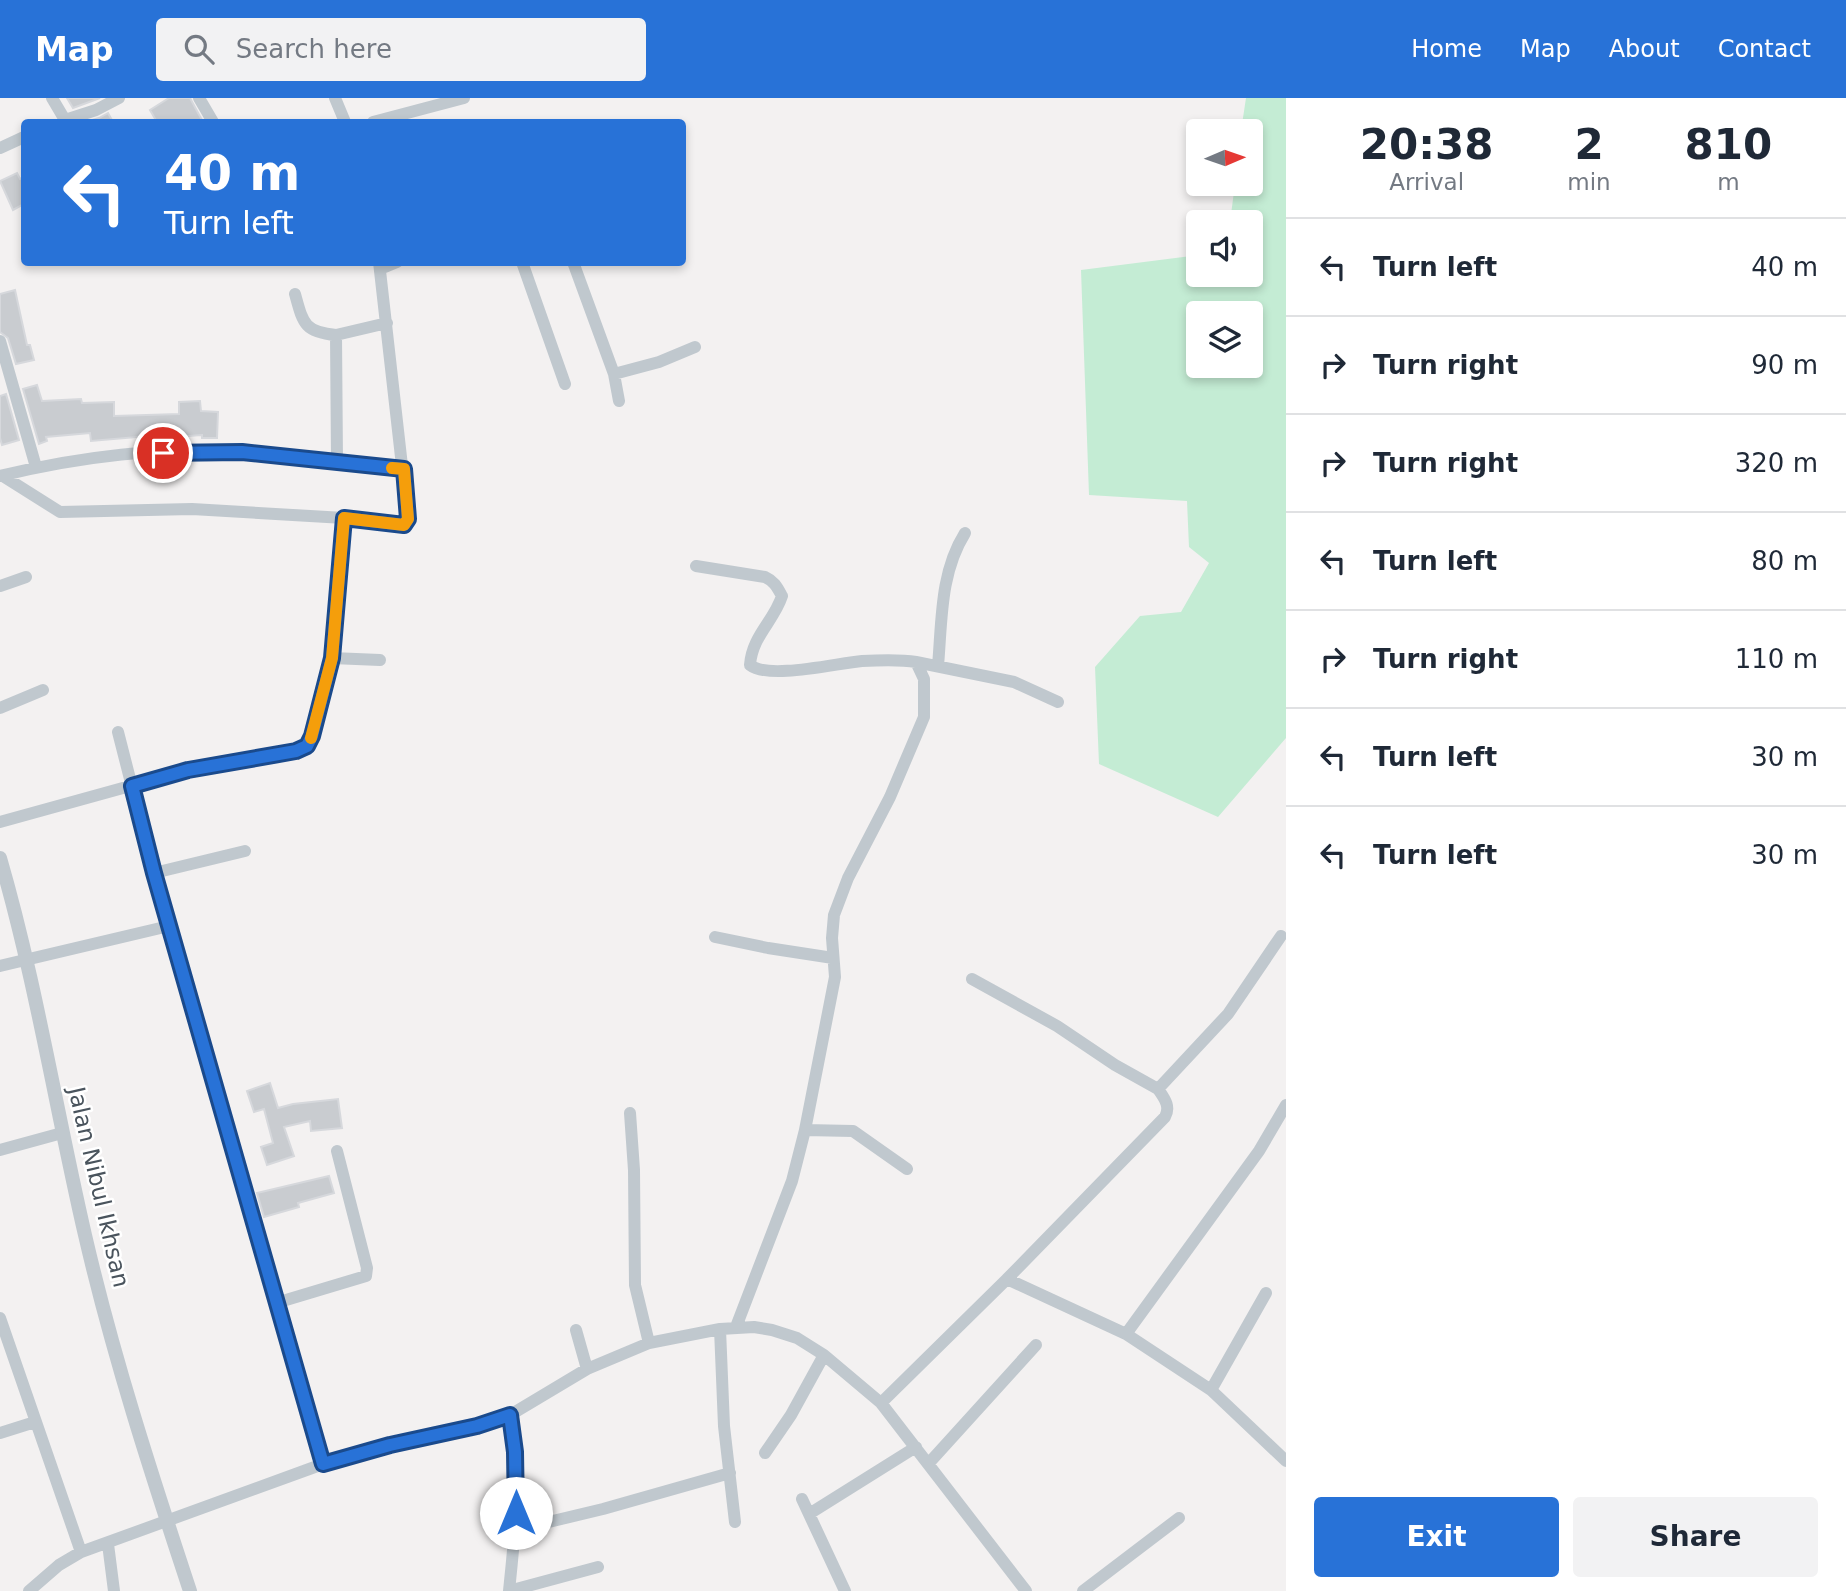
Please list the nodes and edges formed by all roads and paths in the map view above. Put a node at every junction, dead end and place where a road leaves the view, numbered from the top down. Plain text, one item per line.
1 (52, 98) edge
2 (119, 98) edge
3 (199, 98) edge
4 (335, 98) edge
5 (464, 98) edge
6 (62, 119) edge
7 (72, 119) edge
8 (211, 119) edge
9 (344, 119) edge
10 (384, 119) edge
11 (21, 138) edge
12 (0, 148) edge
13 (379, 266) edge
14 (523, 266) edge
15 (574, 266) edge
16 (295, 294) dead end
17 (387, 323) junction
18 (336, 335) junction
19 (0, 341) edge
20 (695, 347) dead end
21 (614, 374) junction
22 (565, 384) dead end
23 (619, 401) dead end
24 (337, 462) junction
25 (36, 467) junction
26 (404, 469) junction
27 (1, 476) edge
28 (344, 518) junction
29 (965, 533) dead end
30 (696, 566) dead end
31 (26, 577) dead end
32 (0, 586) edge
33 (332, 658) junction
34 (380, 660) dead end
35 (916, 662) junction
36 (938, 666) junction
37 (43, 690) dead end
38 (1058, 702) dead end
39 (0, 708) edge
40 (118, 732) dead end
41 (132, 786) junction
42 (0, 822) edge
43 (245, 851) dead end
44 (0, 858) edge
45 (154, 873) junction
46 (169, 926) junction
47 (1281, 936) dead end
48 (715, 937) dead end
49 (833, 958) junction
50 (25, 959) junction
51 (0, 966) edge
52 (972, 979) dead end
53 (1158, 1089) junction
54 (1286, 1105) edge
55 (630, 1113) dead end
56 (805, 1130) junction
57 (62, 1133) junction
58 (0, 1150) edge
59 (337, 1151) dead end
60 (907, 1169) dead end
61 (1007, 1279) junction
62 (1266, 1293) dead end
63 (276, 1303) junction
64 (0, 1322) edge
65 (736, 1327) junction
66 (720, 1329) junction
67 (576, 1330) dead end
68 (1126, 1334) junction
69 (649, 1343) junction
70 (1036, 1345) dead end
71 (824, 1355) junction
72 (587, 1369) junction
73 (1211, 1390) junction
74 (881, 1403) junction
75 (510, 1415) junction
76 (35, 1422) junction
77 (0, 1433) edge
78 (916, 1447) junction
79 (765, 1453) dead end
80 (1286, 1461) edge
81 (929, 1463) junction
82 (323, 1464) junction
83 (730, 1473) junction
84 (802, 1499) dead end
85 (809, 1514) junction
86 (1179, 1518) dead end
87 (167, 1522) junction
88 (735, 1522) dead end
89 (515, 1530) junction
90 (108, 1544) junction
91 (81, 1552) junction
92 (598, 1567) dead end
93 (29, 1591) edge
94 (114, 1591) edge
95 (190, 1591) edge
96 (845, 1591) edge
97 (1026, 1591) edge
98 (1083, 1591) edge

1 - 6 street
2 - 7 street
3 - 8 street
4 - 9 street
5 - 10 street
11 - 12 street
13 - 17 street
14 - 22 street
15 - 21 street
16 - 18 street
17 - 18 street
17 - 26 street
18 - 24 street
19 - 25 street
20 - 21 street
21 - 23 street
24 - 25 street
24 - 26 street
25 - 27 street
26 - 28 street
27 - 28 street
28 - 33 street
29 - 36 street
30 - 35 street
31 - 32 street
33 - 34 street
33 - 41 street
35 - 36 street
35 - 49 street
36 - 38 street
37 - 39 street
40 - 41 street
41 - 42 street
41 - 45 street
43 - 45 street
44 - 50 street, Jalan Nibul Ikhsan
45 - 46 street
46 - 50 street
46 - 63 street
47 - 53 street
48 - 49 street
49 - 56 street
50 - 51 street
50 - 57 street, Jalan Nibul Ikhsan
52 - 53 street
53 - 61 street
54 - 68 street
55 - 69 street
56 - 60 street
56 - 65 street
57 - 58 street
57 - 87 street, Jalan Nibul Ikhsan
59 - 63 street
61 - 68 street
61 - 74 street
62 - 73 street
63 - 82 street
64 - 76 street
65 - 66 street
65 - 71 street
66 - 69 street
66 - 83 street
67 - 72 street
68 - 73 street
69 - 72 street
70 - 81 street
71 - 74 street
71 - 79 street
72 - 75 street
73 - 80 street
74 - 78 street
75 - 82 street
75 - 89 street
76 - 77 street
76 - 91 street
78 - 81 street
78 - 85 street
81 - 97 street
82 - 87 street
83 - 88 street
83 - 89 street
84 - 85 street
85 - 96 street
86 - 98 street
87 - 90 street
87 - 95 street, Jalan Nibul Ikhsan
89 - 92 street
90 - 91 street
90 - 94 street
91 - 93 street

